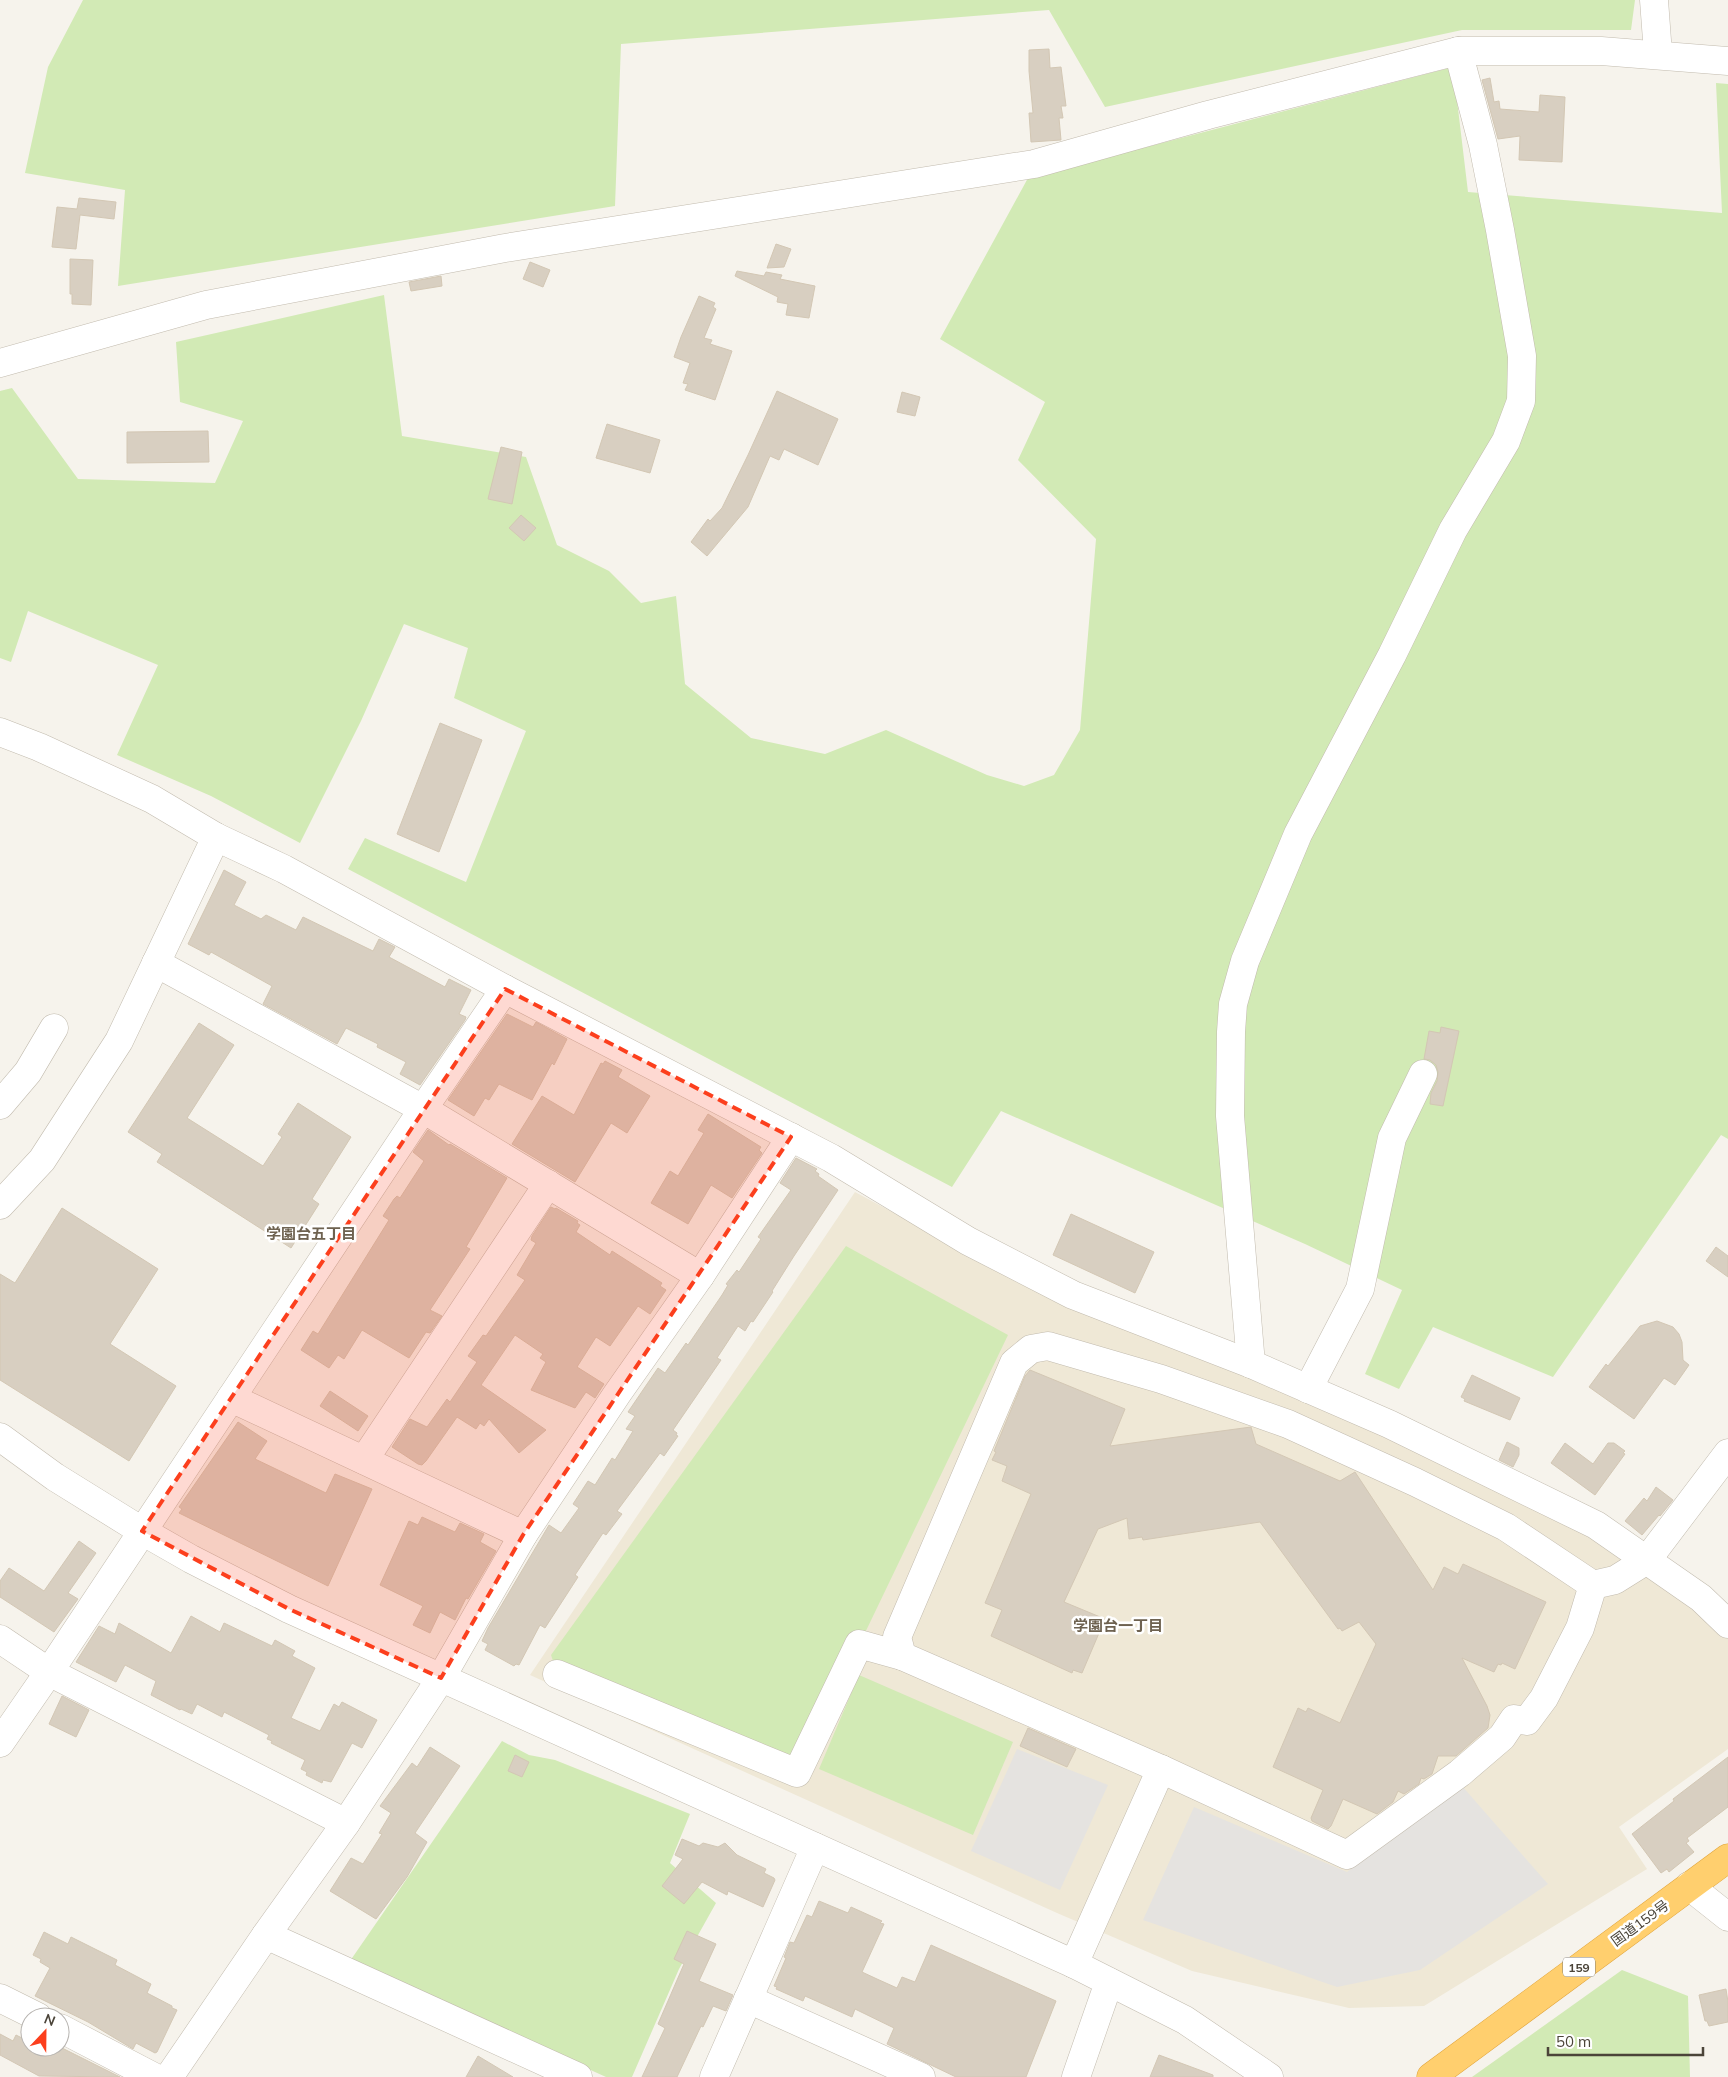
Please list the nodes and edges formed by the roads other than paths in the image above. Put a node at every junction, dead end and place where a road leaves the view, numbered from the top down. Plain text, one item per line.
1 (1654, 0) edge
2 (1458, 51) junction
3 (1658, 54) junction
4 (1728, 61) edge
5 (0, 363) edge
6 (0, 732) edge
7 (216, 837) junction
8 (156, 963) junction
9 (506, 989) junction
10 (54, 1028) dead end
11 (1423, 1074) dead end
12 (0, 1105) edge
13 (423, 1109) junction
14 (791, 1137) junction
15 (548, 1184) junction
16 (0, 1205) edge
17 (700, 1276) junction
18 (1251, 1364) junction
19 (1308, 1389) junction
20 (231, 1398) junction
21 (0, 1437) edge
22 (1722, 1452) edge
23 (364, 1460) junction
24 (142, 1531) junction
25 (523, 1535) junction
26 (1647, 1560) junction
27 (1593, 1585) junction
28 (1728, 1624) edge
29 (0, 1640) edge
30 (902, 1656) junction
31 (49, 1672) junction
32 (557, 1674) dead end
33 (442, 1678) junction
34 (0, 1743) edge
35 (1160, 1769) junction
36 (346, 1823) junction
37 (815, 1847) junction
38 (1728, 1858) edge
39 (1689, 1886) junction
40 (1728, 1917) edge
41 (266, 1934) junction
42 (1074, 1964) junction
43 (1109, 1982) junction
44 (0, 1998) edge
45 (748, 1999) junction
46 (20, 2008) edge
47 (70, 2033) edge
48 (560, 2073) edge
49 (154, 2077) edge
50 (169, 2077) edge
51 (714, 2077) edge
52 (921, 2077) edge
53 (1076, 2077) edge
54 (1269, 2077) edge
55 (1431, 2077) edge

1 - 3 street
2 - 3 street
2 - 5 street
2 - 18 street
3 - 4 street
6 - 7 street
7 - 8 street
7 - 9 street
8 - 13 street
8 - 16 street
9 - 13 street
9 - 14 street
10 - 12 street
11 - 19 street
13 - 15 street
13 - 20 street
14 - 17 street
14 - 18 street
15 - 17 street
15 - 23 street
17 - 25 street
18 - 19 street
19 - 26 street
20 - 23 street
20 - 24 street
21 - 24 street
22 - 26 street
23 - 25 street
24 - 31 street
24 - 33 street
25 - 33 street
26 - 27 street
26 - 28 street
27 - 30 street
27 - 35 street
29 - 31 street
30 - 32 street
30 - 35 street
31 - 34 street
31 - 36 street
33 - 36 street
33 - 37 street
35 - 42 street
36 - 41 street
37 - 42 street
37 - 45 street
38 - 39 highway, 国道159号 / 159
39 - 40 street
39 - 55 highway, 国道159号 / 159
41 - 48 street
41 - 50 street
42 - 43 street
43 - 53 street
43 - 54 street
44 - 46 street
45 - 51 street
45 - 52 street
47 - 49 street

